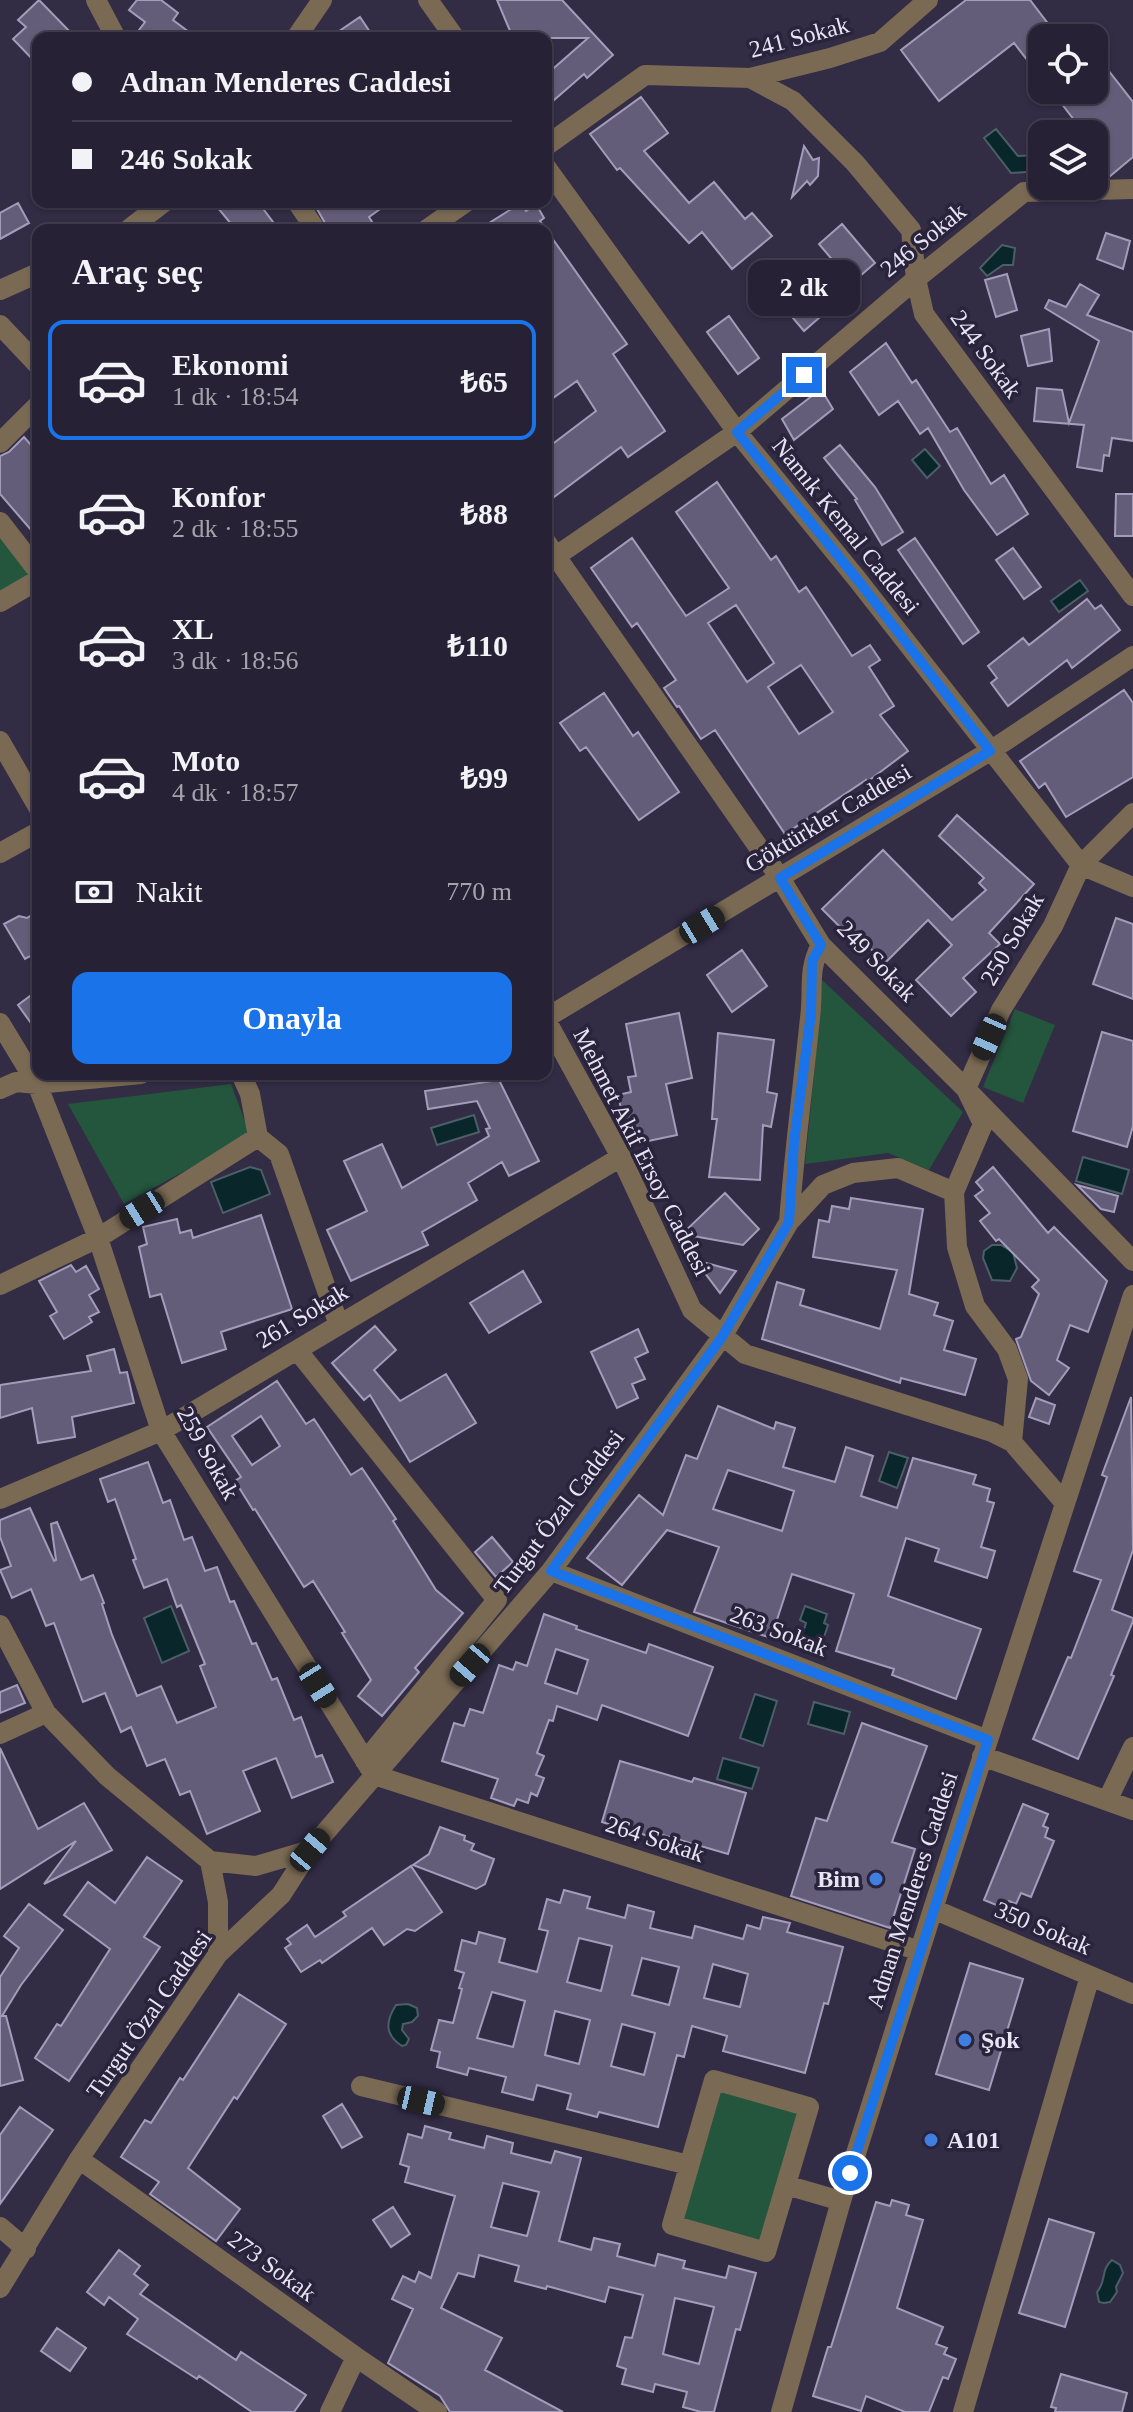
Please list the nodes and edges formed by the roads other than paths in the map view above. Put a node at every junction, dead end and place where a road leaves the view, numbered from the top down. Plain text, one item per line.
1 (96, 0) edge
2 (322, 0) edge
3 (428, 0) edge
4 (928, 0) edge
5 (113, 32) edge
6 (300, 32) edge
7 (451, 32) edge
8 (750, 78) junction
9 (552, 142) edge
10 (552, 175) edge
11 (1133, 189) edge
12 (156, 208) edge
13 (457, 208) edge
14 (136, 224) edge
15 (435, 224) edge
16 (32, 276) edge
17 (916, 279) junction
18 (0, 290) edge
19 (0, 325) edge
20 (32, 359) edge
21 (32, 411) edge
22 (737, 432) junction
23 (0, 443) edge
24 (0, 522) edge
25 (552, 553) edge
26 (552, 557) edge
27 (32, 563) edge
28 (32, 583) edge
29 (1133, 596) edge
30 (0, 602) edge
31 (1133, 656) edge
32 (0, 741) edge
33 (990, 751) junction
34 (32, 797) edge
35 (1133, 813) edge
36 (32, 835) edge
37 (0, 853) edge
38 (1081, 865) junction
39 (780, 878) junction
40 (1133, 887) edge
41 (821, 945) junction
42 (552, 1015) edge
43 (0, 1023) edge
44 (552, 1030) edge
45 (32, 1076) edge
46 (35, 1080) edge
47 (79, 1080) edge
48 (244, 1080) edge
49 (37, 1084) junction
50 (0, 1089) edge
51 (966, 1089) junction
52 (258, 1137) junction
53 (621, 1157) junction
54 (954, 1192) junction
55 (789, 1222) junction
56 (98, 1238) junction
57 (1133, 1261) edge
58 (0, 1285) edge
59 (1133, 1295) edge
60 (339, 1325) junction
61 (722, 1337) junction
62 (1125, 1348) edge
63 (297, 1350) junction
64 (161, 1431) junction
65 (1012, 1442) junction
66 (0, 1499) edge
67 (1064, 1502) junction
68 (551, 1571) junction
69 (0, 1625) edge
70 (46, 1713) junction
71 (0, 1734) edge
72 (1133, 1747) edge
73 (985, 1748) junction
74 (370, 1768) junction
75 (1108, 1799) junction
76 (1133, 1810) edge
77 (310, 1850) junction
78 (210, 1861) junction
79 (933, 1909) junction
80 (920, 1951) junction
81 (218, 1954) junction
82 (1090, 1976) junction
83 (1133, 1994) edge
84 (361, 2086) dead end
85 (79, 2159) junction
86 (689, 2165) junction
87 (786, 2185) junction
88 (841, 2201) junction
89 (0, 2227) edge
90 (26, 2249) junction
91 (0, 2288) edge
92 (356, 2357) junction
93 (330, 2412) edge
94 (437, 2412) edge
95 (781, 2412) edge
96 (963, 2412) edge

1 - 5 street
2 - 6 street
3 - 7 street
4 - 8 street, 241 Sokak
8 - 9 street, 241 Sokak
8 - 17 street, 244 Sokak
10 - 22 street, Namık Kemal Caddesi
11 - 17 street, 246 Sokak
12 - 14 street
13 - 15 street
16 - 18 street
17 - 22 street, 246 Sokak
17 - 29 street, 244 Sokak
19 - 20 street
21 - 23 street
22 - 25 street, 246 Sokak
22 - 33 street, Namık Kemal Caddesi
24 - 27 street
26 - 39 street, 249 Sokak
28 - 30 street
31 - 33 street, Göktürkler Caddesi
32 - 34 street
33 - 38 street, Namık Kemal Caddesi
33 - 39 street, Göktürkler Caddesi
35 - 38 street
36 - 37 street
38 - 40 street, Namık Kemal Caddesi
38 - 51 street, 250 Sokak
39 - 41 street, 249 Sokak
39 - 42 street, Göktürkler Caddesi
41 - 51 street, 249 Sokak
41 - 55 street
43 - 45 street, 259 Sokak
44 - 53 street, Mehmet Akif Ersoy Caddesi
46 - 49 street, 259 Sokak
47 - 49 street
48 - 52 street
49 - 50 street
49 - 56 street, 259 Sokak
51 - 54 street
51 - 57 street, 249 Sokak
52 - 56 street
52 - 60 street
53 - 60 street, 261 Sokak
53 - 61 street, Mehmet Akif Ersoy Caddesi
54 - 55 street
54 - 65 street
55 - 61 street, Turgut Özal Caddesi
56 - 58 street
56 - 64 street, 259 Sokak
59 - 62 street, Adnan Menderes Caddesi
60 - 63 street, 261 Sokak
61 - 65 street, Mehmet Akif Ersoy Caddesi
61 - 68 street, Turgut Özal Caddesi
62 - 67 street, Adnan Menderes Caddesi
63 - 64 street, 261 Sokak
63 - 74 street
64 - 66 street, 261 Sokak
64 - 74 street, 259 Sokak
65 - 67 street, Mehmet Akif Ersoy Caddesi
67 - 73 street, Adnan Menderes Caddesi
68 - 73 street, 263 Sokak
68 - 74 street, Turgut Özal Caddesi
69 - 70 street
70 - 71 street
70 - 78 street
72 - 75 street
73 - 75 street, 263 Sokak
73 - 79 street, Adnan Menderes Caddesi
74 - 77 street, Turgut Özal Caddesi
74 - 80 street, 264 Sokak
75 - 76 street, 263 Sokak
77 - 78 street
77 - 81 street, Turgut Özal Caddesi
78 - 81 street
79 - 80 street, Adnan Menderes Caddesi
79 - 82 street, 350 Sokak
80 - 88 street, Adnan Menderes Caddesi
81 - 85 street, Turgut Özal Caddesi
82 - 83 street, 350 Sokak
82 - 96 street
84 - 86 street
85 - 90 street, Turgut Özal Caddesi
85 - 92 street, 273 Sokak
86 - 87 street
86 - 87 street
87 - 88 street
88 - 95 street, Adnan Menderes Caddesi
89 - 90 street
90 - 91 street, Turgut Özal Caddesi
92 - 93 street
92 - 94 street, 273 Sokak

